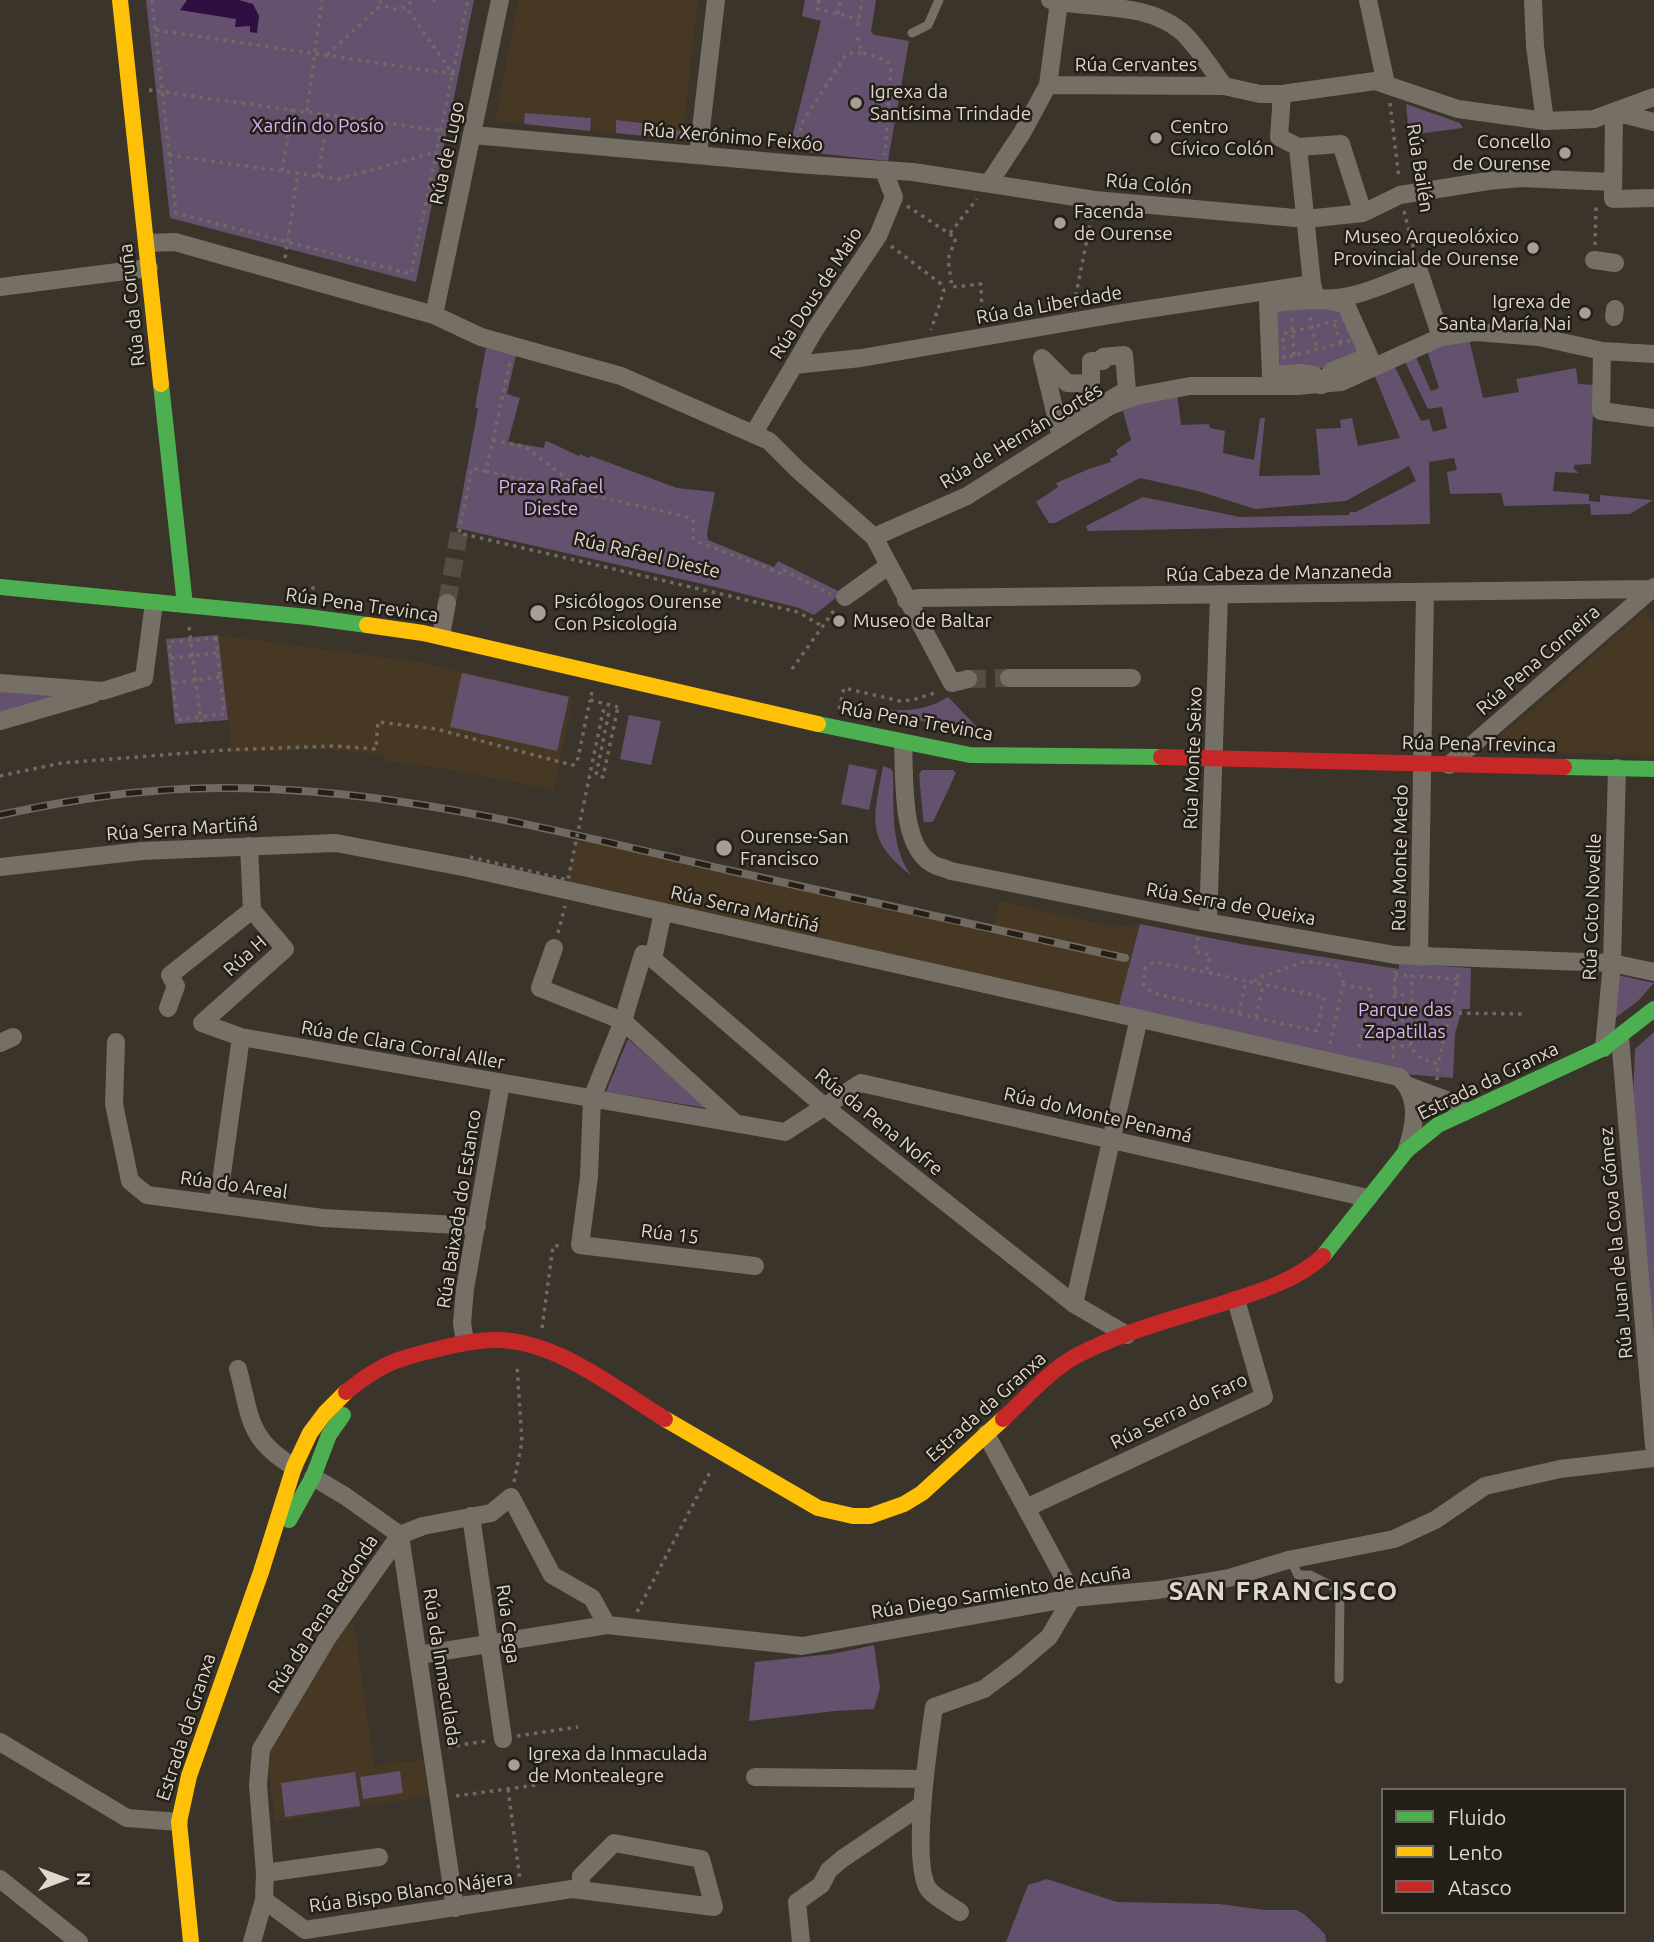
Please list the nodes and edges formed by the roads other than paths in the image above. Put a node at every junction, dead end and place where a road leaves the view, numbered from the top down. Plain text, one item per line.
1 (120, 0) edge
2 (500, 0) edge
3 (716, 0) edge
4 (939, 0) edge
5 (1368, 0) edge
6 (1533, 0) edge
7 (1055, 1) edge
8 (912, 33) dead end
9 (1386, 84) junction
10 (1048, 85) junction
11 (1229, 88) junction
12 (1282, 94) junction
13 (1654, 97) edge
14 (1614, 112) junction
15 (1545, 121) junction
16 (1654, 122) edge
17 (473, 135) junction
18 (1298, 147) junction
19 (698, 155) junction
20 (884, 171) junction
21 (1605, 181) junction
22 (989, 183) junction
23 (1654, 198) edge
24 (1363, 213) junction
25 (1306, 219) junction
26 (147, 243) junction
27 (1594, 260) road end
28 (1615, 263) dead end
29 (149, 268) junction
30 (1312, 284) junction
31 (0, 287) edge
32 (434, 315) junction
33 (1037, 328) junction
34 (1441, 337) junction
35 (1602, 351) junction
36 (1654, 354) edge
37 (1044, 361) junction
38 (794, 365) junction
39 (1321, 385) junction
40 (1121, 397) junction
41 (1654, 418) edge
42 (754, 433) junction
43 (874, 537) junction
44 (888, 566) junction
45 (0, 587) edge
46 (1653, 588) edge
47 (1425, 592) junction
48 (1219, 594) junction
49 (844, 598) road end
50 (906, 600) junction
51 (154, 603) junction
52 (447, 603) tunnel mouth
53 (185, 606) junction
54 (441, 636) junction
55 (1009, 678) tunnel mouth
56 (1132, 678) dead end
57 (960, 681) road end
58 (0, 683) edge
59 (103, 691) junction
60 (1, 721) edge
61 (903, 744) junction
62 (1215, 757) junction
63 (1423, 764) junction
64 (1449, 765) junction
65 (1618, 768) junction
66 (1654, 769) edge
67 (249, 846) junction
68 (0, 867) edge
69 (252, 910) junction
70 (663, 912) junction
71 (1208, 922) junction
72 (554, 948) road end
73 (1419, 957) junction
74 (653, 959) junction
75 (1612, 963) junction
76 (1654, 972) edge
77 (168, 1008) dead end
78 (1654, 1009) edge
79 (1139, 1018) junction
80 (623, 1021) junction
81 (208, 1025) joint
82 (241, 1037) junction
83 (1620, 1037) junction
84 (116, 1042) dead end
85 (1604, 1048) junction
86 (1399, 1079) junction
87 (501, 1083) junction
88 (592, 1098) junction
89 (825, 1107) junction
90 (1465, 1112) junction
91 (734, 1123) junction
92 (1111, 1139) junction
93 (1407, 1150) junction
94 (1367, 1198) junction
95 (218, 1203) junction
96 (477, 1226) junction
97 (755, 1266) dead end
98 (1236, 1300) junction
99 (1074, 1304) junction
100 (1127, 1335) junction
101 (465, 1342) junction
102 (413, 1355) junction
103 (238, 1368) dead end
104 (986, 1434) junction
105 (1654, 1446) edge
106 (1654, 1458) edge
107 (294, 1467) junction
108 (313, 1477) junction
109 (1026, 1508) junction
110 (471, 1516) junction
111 (400, 1535) junction
112 (1291, 1560) junction
113 (261, 1572) junction
114 (1072, 1598) junction
115 (607, 1625) junction
116 (490, 1644) junction
117 (419, 1655) junction
118 (1339, 1679) dead end
119 (503, 1739) dead end
120 (0, 1742) edge
121 (755, 1777) dead end
122 (925, 1779) junction
123 (922, 1805) junction
124 (179, 1822) junction
125 (379, 1857) dead end
126 (265, 1873) junction
127 (0, 1879) edge
128 (577, 1890) junction
129 (264, 1900) junction
130 (455, 1908) junction
131 (960, 1912) dead end
132 (79, 1942) edge
133 (191, 1942) edge
134 (252, 1942) edge
135 (801, 1942) edge

1 - 26 main road, Rúa da Coruña
2 - 17 street, Rúa de Lugo
3 - 19 street
4 - 8 lane
5 - 9 street
6 - 15 street
7 - 10 street
7 - 11 street
9 - 12 street, Rúa Cervantes
9 - 15 street
10 - 11 street, Rúa Cervantes
10 - 22 street
11 - 12 street, Rúa Cervantes
12 - 18 street
13 - 14 street
14 - 15 street
14 - 16 street
14 - 21 street
17 - 19 street, Rúa Xerónimo Feixóo
17 - 32 street, Rúa de Lugo
18 - 24 street
18 - 25 street
19 - 20 street, Rúa Xerónimo Feixóo
20 - 22 street, Rúa Xerónimo Feixóo
20 - 38 street, Rúa Dous de Maio
21 - 23 street
21 - 24 street, Rúa Colón
22 - 25 street, Rúa Colón
24 - 25 street, Rúa Colón
25 - 30 street
26 - 29 main road, Rúa da Coruña
26 - 32 street
27 - 28 street
29 - 31 street
29 - 53 main road, Rúa da Coruña
30 - 33 street, Rúa da Liberdade
30 - 34 street
32 - 42 street
33 - 37 street
33 - 38 street, Rúa da Liberdade
34 - 35 street, Rúa de Hernán Cortés
34 - 39 street, Rúa de Hernán Cortés
35 - 36 street, Rúa de Hernán Cortés
35 - 41 street
37 - 40 street
37 - 40 street
37 - 40 street
38 - 42 street, Rúa Dous de Maio
39 - 39 street
39 - 40 street, Rúa de Hernán Cortés
40 - 43 street, Rúa de Hernán Cortés
42 - 43 street
43 - 44 street
44 - 49 street
44 - 50 street
45 - 51 main road, Rúa Pena Trevinca
46 - 47 street, Rúa Cabeza de Manzaneda
46 - 64 street, Rúa Pena Corneira
47 - 48 street, Rúa Cabeza de Manzaneda
47 - 63 street, Rúa Monte Medo
48 - 50 street, Rúa Cabeza de Manzaneda
48 - 62 street, Rúa Monte Seixo
50 - 57 street
51 - 53 main road, Rúa Pena Trevinca
51 - 59 street
52 - 54 street
53 - 54 main road, Rúa Pena Trevinca
54 - 61 main road, Rúa Pena Trevinca
55 - 56 street
58 - 59 street
59 - 60 street
61 - 62 main road, Rúa Pena Trevinca
61 - 71 street, Rúa Serra de Queixa
62 - 63 main road, Rúa Pena Trevinca
62 - 71 street, Rúa Monte Seixo
63 - 64 main road, Rúa Pena Trevinca
63 - 73 street, Rúa Monte Medo
64 - 65 main road, Rúa Pena Trevinca
65 - 66 main road, Rúa Pena Trevinca
65 - 75 street, Rúa Coto Novelle
67 - 68 street, Rúa Serra Martiñá
67 - 69 street, Rúa H
67 - 70 street, Rúa Serra Martiñá
69 - 77 street, Rúa H
69 - 81 street, Rúa H
70 - 74 street
70 - 79 street, Rúa Serra Martiñá
71 - 73 street, Rúa Serra de Queixa
72 - 80 street
73 - 75 street, Rúa Serra de Queixa
74 - 80 street
74 - 89 street, Rúa da Pena Nofre
75 - 76 street, Rúa Serra de Queixa
75 - 85 street, Rúa Coto Novelle
78 - 83 main road, Estrada da Granxa
79 - 86 street, Rúa Serra Martiñá
79 - 92 street
80 - 88 street
80 - 91 street
81 - 82 street, Rúa de Clara Corral Aller
82 - 87 street, Rúa de Clara Corral Aller
82 - 95 street
83 - 85 main road, Estrada da Granxa
83 - 105 street, Rúa Juan de la Cova Gómez
84 - 95 street, Rúa do Areal
85 - 90 main road, Estrada da Granxa
86 - 90 street, Rúa Serra Martiñá
86 - 93 street
87 - 88 street, Rúa de Clara Corral Aller
87 - 96 street, Rúa Baixada do Estanco
88 - 91 street, Rúa de Clara Corral Aller
88 - 97 street, Rúa 15
89 - 91 street, Rúa do Monte Penamá
89 - 92 street, Rúa do Monte Penamá
89 - 99 street, Rúa da Pena Nofre
90 - 93 main road, Estrada da Granxa
92 - 94 street, Rúa do Monte Penamá
92 - 99 street
93 - 94 main road, Estrada da Granxa
94 - 98 main road, Estrada da Granxa
95 - 96 street, Rúa do Areal
96 - 101 street, Rúa Baixada do Estanco
98 - 100 main road, Estrada da Granxa
98 - 109 street, Rúa Serra do Faro
99 - 100 street, Rúa da Pena Nofre
100 - 104 main road, Estrada da Granxa
101 - 102 main road, Estrada da Granxa
101 - 104 main road, Estrada da Granxa
102 - 107 main road, Estrada da Granxa
102 - 108 main road, Estrada da Granxa
103 - 107 street
104 - 109 street
106 - 112 street, Rúa Diego Sarmiento de Acuña
107 - 108 main road
107 - 113 main road, Estrada da Granxa
108 - 111 street
108 - 113 main road, Estrada da Granxa
109 - 114 street
110 - 111 street, Rúa da Pena Redonda
110 - 115 street, Rúa da Pena Redonda
110 - 116 street, Rúa Cega
111 - 117 street, Rúa da Inmaculada
111 - 126 street, Rúa da Pena Redonda
112 - 114 street, Rúa Diego Sarmiento de Acuña
112 - 118 lane
113 - 124 main road, Estrada da Granxa
114 - 115 street, Rúa Diego Sarmiento de Acuña
114 - 122 street
115 - 116 street, Rúa Diego Sarmiento de Acuña
116 - 117 street, Rúa Diego Sarmiento de Acuña
116 - 119 street, Rúa Cega
117 - 130 street, Rúa da Inmaculada
120 - 124 street
121 - 122 street
122 - 123 street
123 - 131 street
123 - 135 street
124 - 133 main road, Estrada da Granxa
125 - 126 street
126 - 129 street, Rúa da Pena Redonda
127 - 132 street
128 - 128 street, Rúa Bispo Blanco Nájera
128 - 130 street, Rúa Bispo Blanco Nájera
129 - 130 street, Rúa Bispo Blanco Nájera
129 - 134 street, Rúa da Pena Redonda

